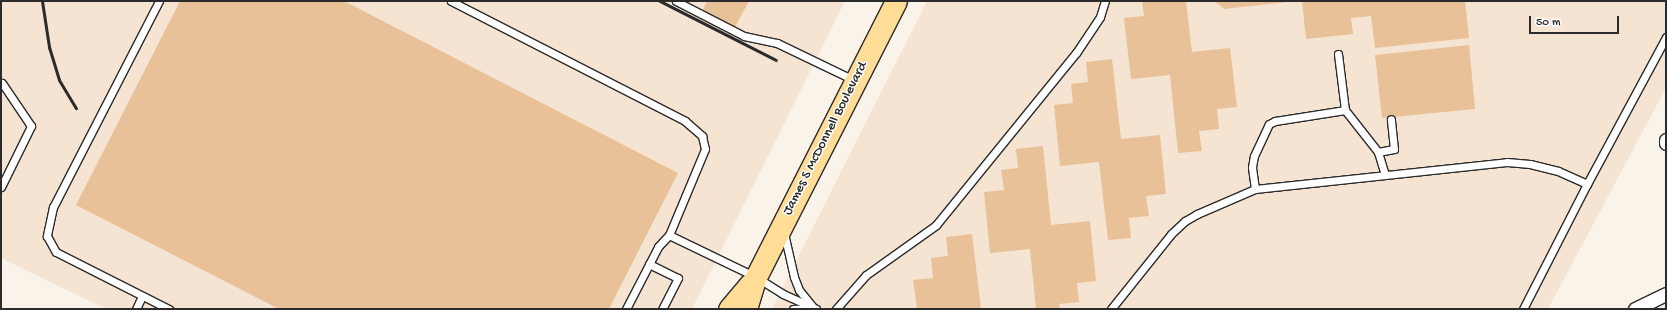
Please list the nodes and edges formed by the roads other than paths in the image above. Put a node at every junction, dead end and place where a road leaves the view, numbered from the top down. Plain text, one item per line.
1 (159, 1) edge
2 (451, 1) edge
3 (676, 1) edge
4 (896, 1) edge
5 (1105, 1) edge
6 (1666, 37) edge
7 (1338, 54) dead end
8 (856, 81) junction
9 (2, 83) dead end
10 (1345, 110) junction
11 (1391, 119) dead end
12 (1666, 140) edge
13 (1666, 143) edge
14 (1378, 152) junction
15 (1385, 175) junction
16 (1587, 184) junction
17 (1, 187) edge
18 (1255, 189) junction
19 (782, 225) junction
20 (669, 235) junction
21 (649, 264) junction
22 (756, 277) junction
23 (1666, 294) edge
24 (142, 296) junction
25 (814, 308) edge
26 (136, 309) edge
27 (169, 309) edge
28 (626, 309) edge
29 (662, 309) edge
30 (729, 309) edge
31 (746, 309) edge
32 (793, 309) edge
33 (836, 309) edge
34 (1110, 309) edge
35 (1523, 309) edge
36 (1635, 309) edge

1 - 24 lane
2 - 20 lane
3 - 8 lane
4 - 8 main road, James S McDonnell Boulevard
5 - 33 lane
6 - 16 lane
7 - 10 lane
8 - 19 main road, James S McDonnell Boulevard
9 - 17 lane
10 - 14 lane
10 - 18 lane
11 - 14 lane
12 - 13 street
14 - 15 lane
15 - 16 lane
15 - 18 lane
16 - 35 lane
18 - 34 lane
19 - 22 main road, James S McDonnell Boulevard
19 - 25 lane
20 - 21 lane
20 - 22 lane
21 - 28 lane
21 - 29 lane
22 - 25 lane
22 - 30 main road, James S McDonnell Boulevard
22 - 31 main road, James S McDonnell Boulevard
23 - 36 street
24 - 26 lane
24 - 27 lane
25 - 32 lane

